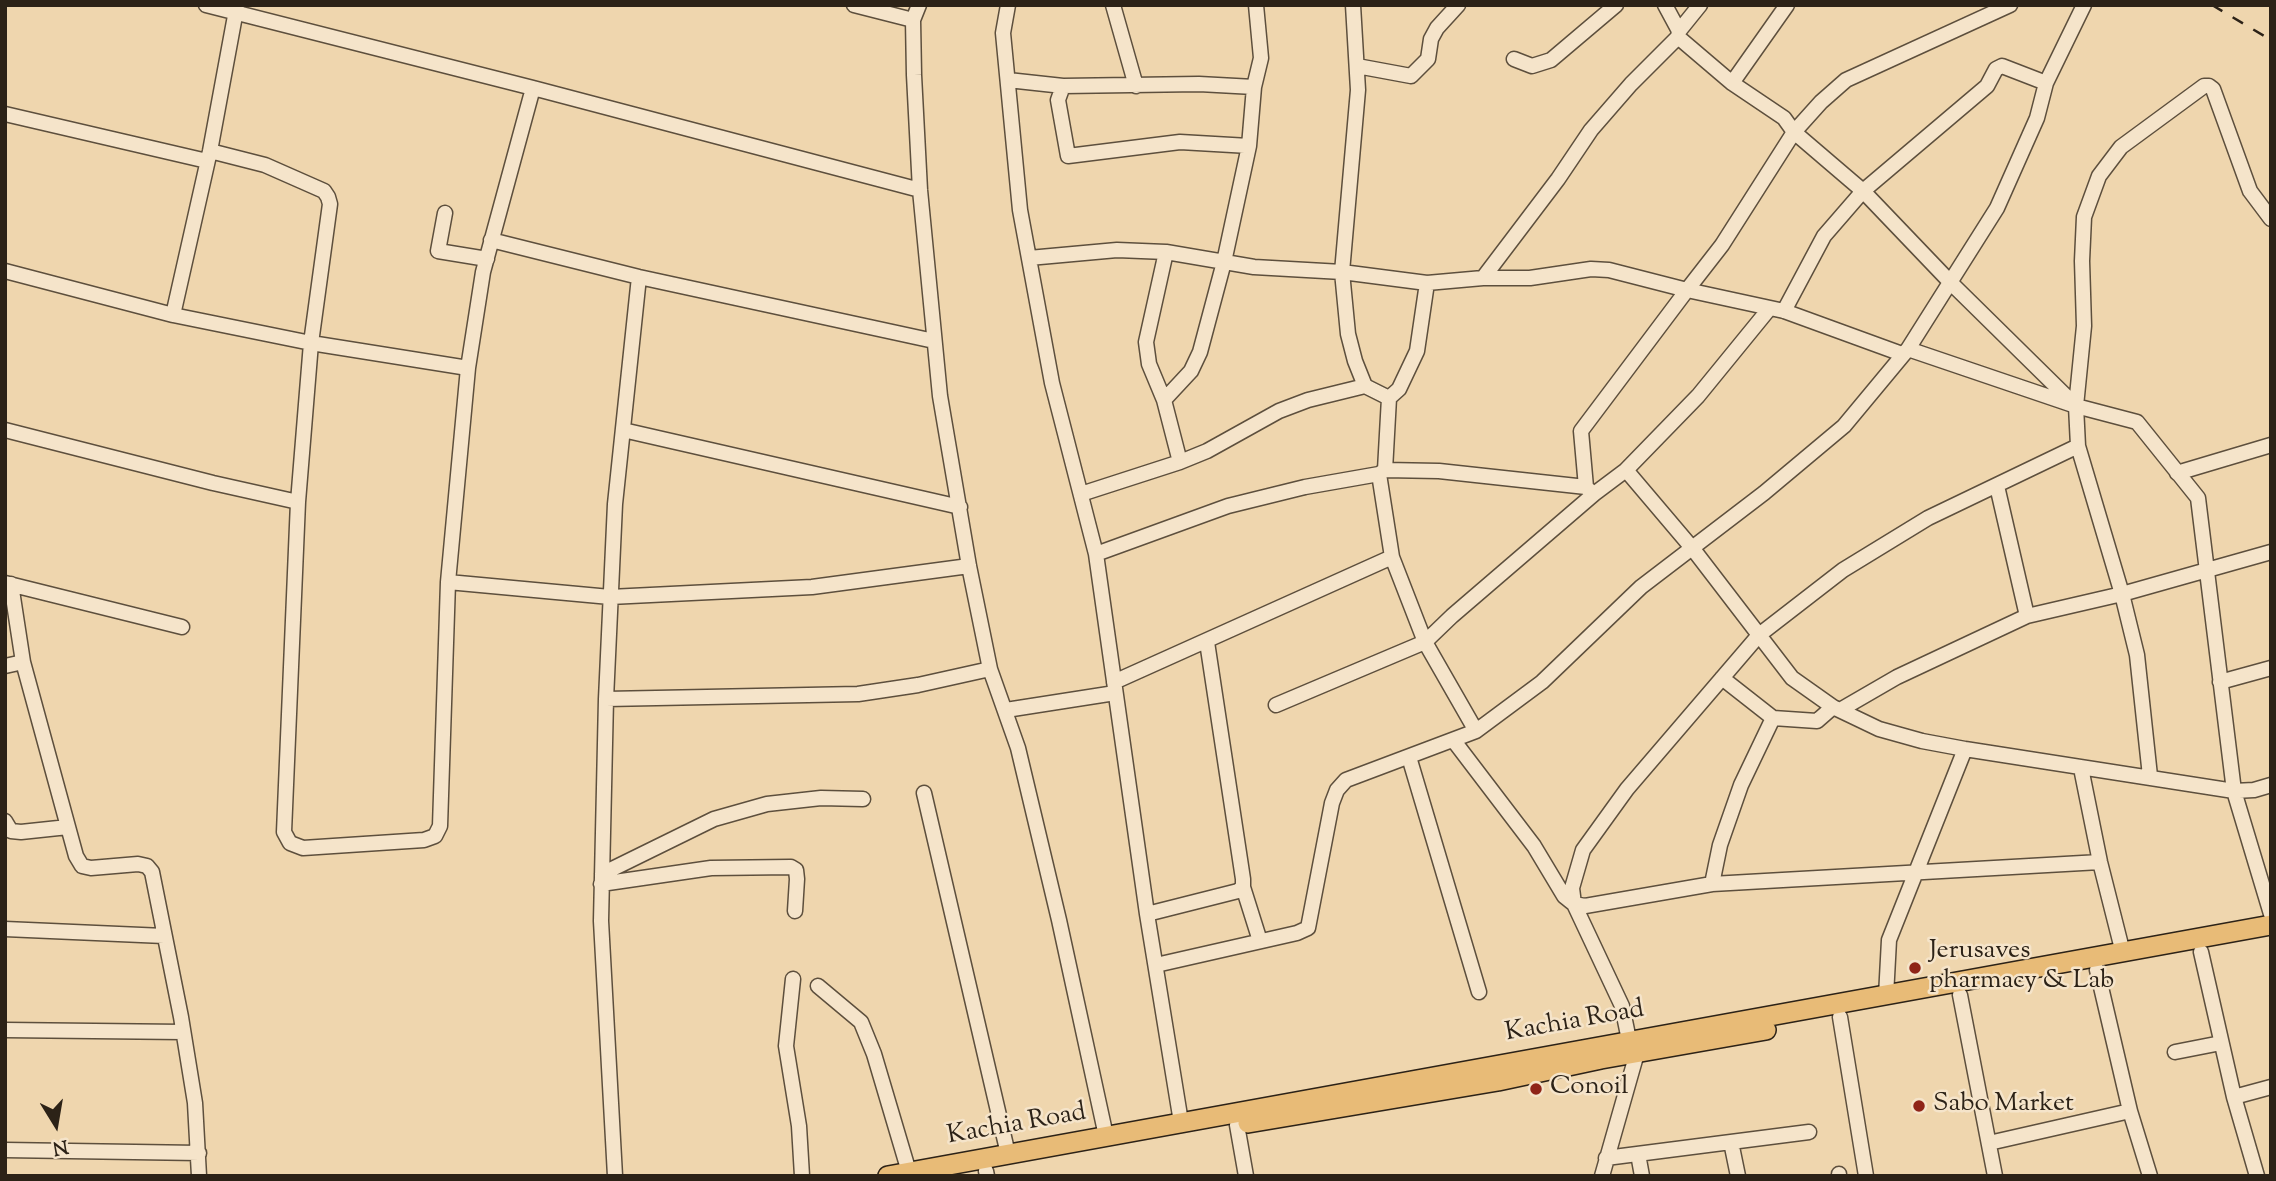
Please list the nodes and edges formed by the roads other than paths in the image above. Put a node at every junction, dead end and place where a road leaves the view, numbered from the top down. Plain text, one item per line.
1 (206, 5) edge
2 (854, 5) edge
3 (919, 5) edge
4 (1008, 5) edge
5 (1113, 5) edge
6 (1256, 5) edge
7 (1353, 5) edge
8 (1458, 5) edge
9 (1616, 5) edge
10 (1665, 5) edge
11 (1700, 5) edge
12 (1787, 5) edge
13 (2010, 5) edge
14 (2084, 5) edge
15 (236, 9) edge
16 (913, 20) junction
17 (1678, 34) junction
18 (1514, 59) dead end
19 (1357, 66) junction
20 (1008, 80) junction
21 (1732, 83) junction
22 (2046, 83) junction
23 (1063, 86) junction
24 (1136, 86) junction
25 (1254, 87) junction
26 (533, 88) junction
27 (5, 114) edge
28 (1794, 132) junction
29 (1248, 146) junction
30 (208, 156) junction
31 (920, 190) junction
32 (1863, 191) junction
33 (444, 213) dead end
34 (2271, 219) edge
35 (491, 240) junction
36 (1166, 252) junction
37 (1029, 258) junction
38 (487, 259) junction
39 (1224, 262) junction
40 (5, 271) edge
41 (1342, 272) junction
42 (639, 276) junction
43 (1483, 278) junction
44 (1427, 283) junction
45 (1952, 284) junction
46 (1687, 290) junction
47 (1769, 309) junction
48 (1784, 311) junction
49 (173, 315) junction
50 (934, 341) junction
51 (311, 343) junction
52 (1905, 351) junction
53 (468, 368) junction
54 (1365, 386) junction
55 (1389, 398) junction
56 (1164, 400) junction
57 (2076, 406) junction
58 (5, 430) edge
59 (622, 430) junction
60 (2271, 445) edge
61 (2078, 446) junction
62 (1180, 462) junction
63 (1626, 470) junction
64 (1382, 472) junction
65 (2177, 473) junction
66 (1997, 486) junction
67 (1590, 490) junction
68 (1081, 494) junction
69 (298, 502) junction
70 (960, 507) junction
71 (1693, 549) junction
72 (2271, 552) edge
73 (1096, 554) junction
74 (1392, 557) junction
75 (969, 566) junction
76 (2206, 571) junction
77 (448, 582) junction
78 (8, 584) edge
79 (2122, 594) junction
80 (611, 597) junction
81 (2027, 616) junction
82 (182, 627) dead end
83 (1759, 635) junction
84 (1207, 642) junction
85 (1425, 642) junction
86 (23, 662) junction
87 (5, 666) edge
88 (2271, 667) edge
89 (990, 669) junction
90 (1722, 678) junction
91 (2220, 682) junction
92 (1114, 688) junction
93 (606, 699) junction
94 (1276, 705) dead end
95 (1837, 708) junction
96 (1006, 710) junction
97 (1773, 718) junction
98 (1476, 731) junction
99 (1454, 741) junction
100 (1965, 749) junction
101 (1409, 757) junction
102 (2081, 768) junction
103 (2150, 776) junction
104 (2271, 785) edge
105 (2234, 791) junction
106 (924, 793) dead end
107 (863, 799) dead end
108 (5, 821) edge
109 (68, 827) junction
110 (2099, 862) junction
111 (1917, 873) junction
112 (602, 879) junction
113 (1712, 884) junction
114 (1242, 887) junction
115 (1574, 904) junction
116 (795, 911) dead end
117 (1147, 914) junction
118 (2271, 914) edge
119 (2271, 925) edge
120 (5, 929) edge
121 (164, 936) junction
122 (2271, 938) edge
123 (1260, 941) junction
124 (2201, 951) junction
125 (2123, 953) junction
126 (1156, 965) junction
127 (2097, 970) junction
128 (793, 979) dead end
129 (818, 986) dead end
130 (1479, 992) dead end
131 (1960, 995) junction
132 (1886, 996) junction
133 (1840, 1017) junction
134 (5, 1030) edge
135 (183, 1032) junction
136 (2221, 1043) junction
137 (1633, 1046) junction
138 (1599, 1052) junction
139 (2175, 1052) dead end
140 (2271, 1087) edge
141 (2234, 1097) junction
142 (2130, 1111) junction
143 (1181, 1122) junction
144 (1237, 1125) junction
145 (1809, 1132) dead end
146 (1105, 1136) junction
147 (1731, 1142) junction
148 (1989, 1143) junction
149 (5, 1150) edge
150 (198, 1153) junction
151 (1008, 1154) junction
152 (1639, 1154) junction
153 (1606, 1158) junction
154 (909, 1172) junction
155 (987, 1173) edge
156 (199, 1176) edge
157 (615, 1176) edge
158 (802, 1176) edge
159 (888, 1176) edge
160 (961, 1176) edge
161 (1246, 1176) edge
162 (1602, 1176) edge
163 (1643, 1176) edge
164 (1738, 1176) edge
165 (1866, 1176) edge
166 (1995, 1176) edge
167 (2150, 1176) edge
168 (2257, 1176) edge

1 - 15 street
2 - 16 street
3 - 16 street
4 - 20 street
5 - 24 street
6 - 25 street
7 - 19 street
8 - 19 street
9 - 18 street
10 - 17 street
11 - 17 street
12 - 21 street
13 - 28 street
14 - 22 street
15 - 26 street
15 - 30 street
16 - 31 street
17 - 21 street
17 - 43 street
19 - 41 street
20 - 23 street
20 - 37 street
21 - 28 street
22 - 32 street
22 - 45 street
23 - 24 street
23 - 29 street
24 - 25 street
25 - 29 street
26 - 31 street
26 - 35 street
27 - 30 street
28 - 32 street
28 - 46 street
29 - 39 street
30 - 49 street
30 - 51 street
31 - 50 street
32 - 45 street
32 - 48 street
33 - 38 street
34 - 57 street
35 - 38 street
35 - 42 street
36 - 37 street
36 - 39 street
36 - 56 street
37 - 68 street
38 - 53 street
39 - 41 street
39 - 56 street
40 - 49 street
41 - 44 street
41 - 54 street
42 - 50 street
42 - 59 street
43 - 44 street
43 - 46 street
44 - 55 street
45 - 52 street
45 - 57 street
46 - 47 street
46 - 67 street
47 - 48 street
47 - 63 street
48 - 52 street
49 - 51 street
50 - 70 street
51 - 53 street
51 - 69 street
52 - 57 street
52 - 71 street
53 - 77 street
54 - 55 street
54 - 62 street
55 - 64 street
56 - 62 street
57 - 61 street
57 - 65 street
58 - 69 street
59 - 70 street
59 - 80 street
60 - 65 street
61 - 66 street
61 - 79 street
62 - 68 street
63 - 67 street
63 - 71 street
64 - 67 street
64 - 73 street
64 - 74 street
65 - 76 street
66 - 81 street
66 - 83 street
67 - 85 street
68 - 73 street
69 - 77 street
70 - 75 street
71 - 83 street
71 - 98 street
72 - 76 street
73 - 92 street
74 - 84 street
74 - 85 street
75 - 80 street
75 - 89 street
76 - 79 street
76 - 91 street
77 - 80 street
78 - 82 street
78 - 86 street
79 - 81 street
79 - 103 street
80 - 93 street
81 - 95 street
83 - 90 street
83 - 95 street
84 - 92 street
84 - 114 street
85 - 94 street
85 - 98 street
86 - 87 street
86 - 109 street
88 - 91 street
89 - 93 street
89 - 96 street
90 - 97 street
90 - 115 street
91 - 105 street
92 - 96 street
92 - 117 street
93 - 112 street
95 - 97 street
95 - 100 street
96 - 146 street
97 - 113 street
98 - 99 street
99 - 101 street
99 - 115 street
100 - 102 street
100 - 111 street
101 - 123 street
101 - 130 street
102 - 103 street
102 - 110 street
103 - 105 street
104 - 105 street
105 - 118 street
106 - 151 street
107 - 112 street
108 - 109 street
109 - 121 street
110 - 111 street
110 - 125 street
111 - 113 street
111 - 132 street
112 - 116 street
112 - 157 street
113 - 115 street
114 - 117 street
114 - 123 street
115 - 137 street
117 - 126 street
119 - 125 highway, Kachia Road
120 - 121 street
121 - 135 street
122 - 124 highway, Kachia Road
123 - 126 street
124 - 127 highway, Kachia Road
124 - 136 street
125 - 132 highway, Kachia Road
126 - 143 street
127 - 131 highway, Kachia Road
127 - 142 street
128 - 158 street
129 - 154 street
131 - 133 highway, Kachia Road
131 - 148 street
132 - 137 highway, Kachia Road
133 - 137 highway, Kachia Road
133 - 165 street
134 - 135 street
135 - 150 street
136 - 139 street
136 - 141 street
137 - 138 highway, Kachia Road
137 - 153 street
138 - 143 highway, Kachia Road
138 - 144 highway, Kachia Road
140 - 141 street
141 - 168 street
142 - 148 street
142 - 167 street
143 - 146 highway, Kachia Road
144 - 155 highway, Kachia Road
144 - 161 street
145 - 147 street
146 - 151 highway, Kachia Road
147 - 152 street
147 - 164 street
148 - 166 street
149 - 150 street
150 - 156 street
151 - 154 highway, Kachia Road
152 - 153 street
152 - 163 street
153 - 162 street
154 - 159 highway, Kachia Road
155 - 160 highway, Kachia Road

